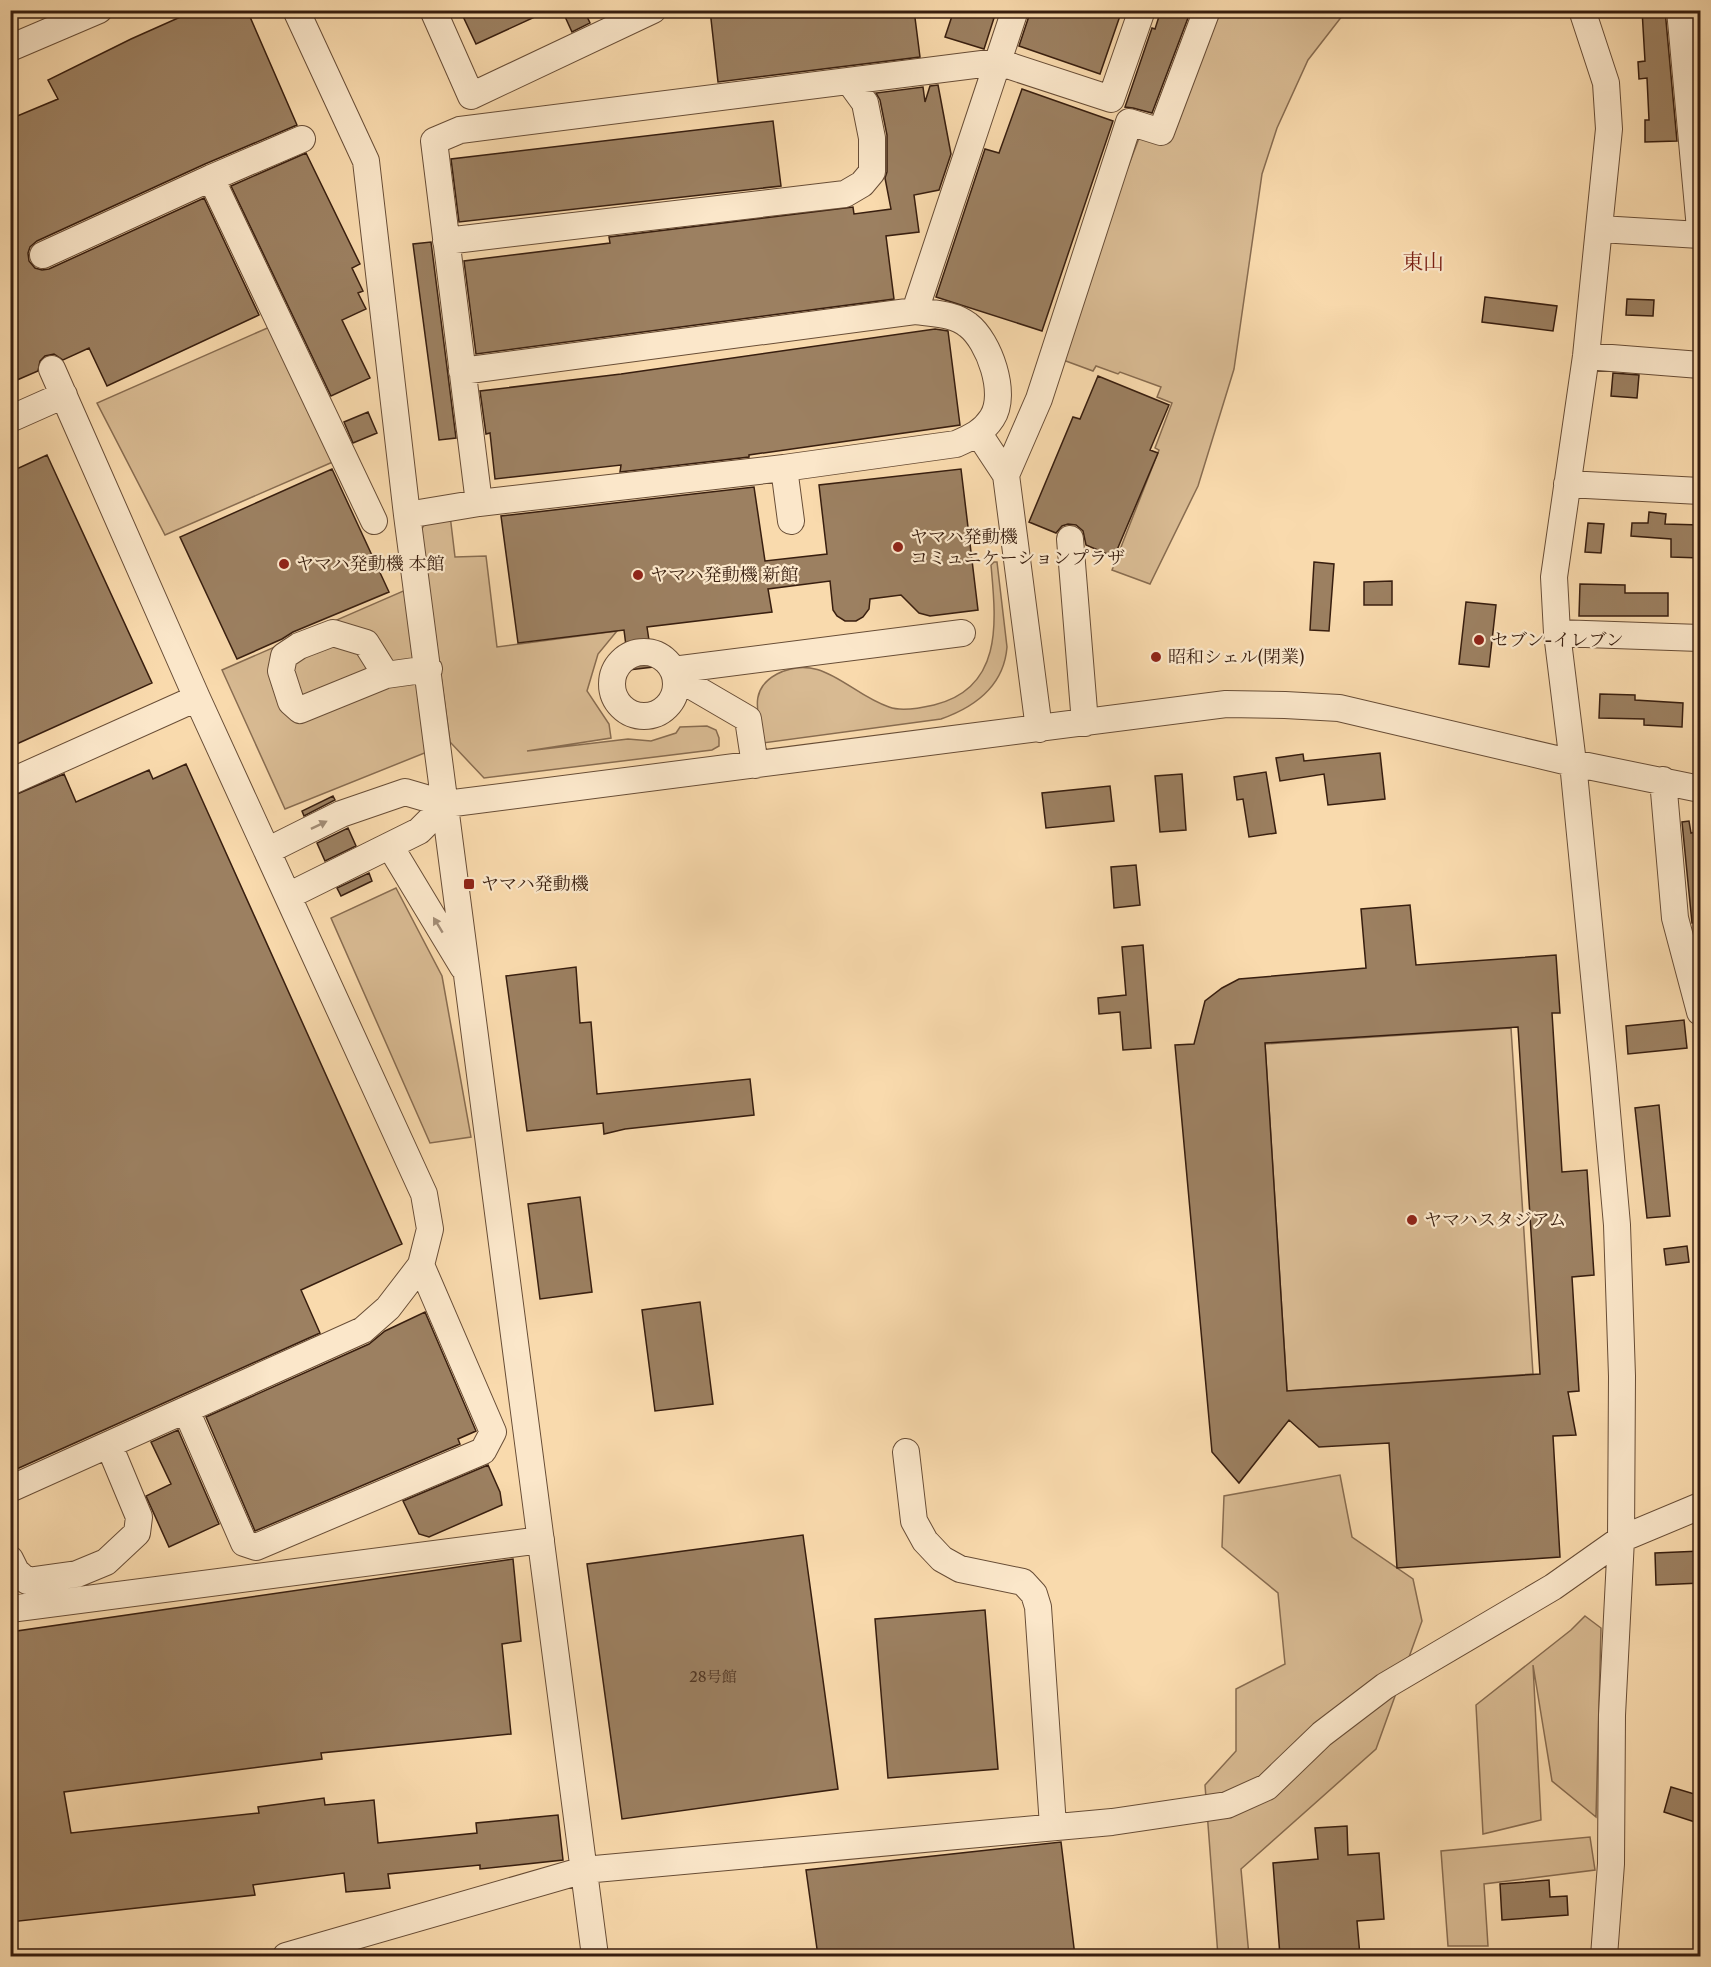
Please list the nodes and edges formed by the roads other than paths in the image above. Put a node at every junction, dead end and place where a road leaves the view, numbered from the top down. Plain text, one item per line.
1 (99, 10) edge
2 (296, 10) edge
3 (433, 10) edge
4 (653, 10) edge
5 (1015, 10) edge
6 (1142, 10) edge
7 (1207, 10) edge
8 (1582, 10) edge
9 (1680, 10) edge
10 (10, 48) edge
11 (998, 62) junction
12 (849, 81) junction
13 (302, 139) dead end
14 (211, 178) junction
15 (1600, 229) junction
16 (1701, 229) edge
17 (1701, 236) edge
18 (446, 242) junction
19 (43, 255) dead end
20 (915, 311) junction
21 (1586, 356) junction
22 (1701, 365) edge
23 (52, 369) dead end
24 (462, 371) junction
25 (64, 395) junction
26 (10, 419) edge
27 (979, 434) junction
28 (784, 468) junction
29 (1006, 475) junction
30 (1567, 484) junction
31 (1701, 491) edge
32 (478, 503) junction
33 (407, 515) junction
34 (374, 521) dead end
35 (791, 521) dead end
36 (1070, 539) dead end
37 (962, 633) dead end
38 (1557, 633) junction
39 (1701, 638) edge
40 (429, 669) junction
41 (386, 675) dead end
42 (197, 698) junction
43 (1085, 723) junction
44 (1039, 729) junction
45 (1573, 763) junction
46 (755, 765) junction
47 (1663, 780) junction
48 (10, 782) edge
49 (1701, 789) edge
50 (446, 804) junction
51 (390, 846) junction
52 (267, 850) junction
53 (288, 896) junction
54 (468, 975) junction
55 (1701, 1012) edge
56 (421, 1265) junction
57 (186, 1410) junction
58 (109, 1444) junction
59 (906, 1452) dead end
60 (10, 1489) edge
61 (1701, 1506) edge
62 (1621, 1539) junction
63 (541, 1540) junction
64 (10, 1559) edge
65 (10, 1609) edge
66 (1053, 1826) junction
67 (584, 1870) junction
68 (286, 1956) edge
69 (596, 1956) edge
70 (1604, 1956) edge

1 - 10 street
2 - 33 street
3 - 4 street
5 - 11 street
6 - 11 street
7 - 29 street
8 - 15 street
9 - 16 street
11 - 12 street
11 - 20 street
12 - 18 street
12 - 18 street
13 - 14 street
14 - 19 street
14 - 34 street
15 - 17 street
15 - 21 street
18 - 24 street
20 - 24 street
20 - 27 street
21 - 22 street
21 - 30 street
23 - 25 street
24 - 32 street
25 - 26 street
25 - 42 street
27 - 28 street
27 - 29 street
28 - 32 street
28 - 35 street
29 - 44 street
30 - 31 street
30 - 38 street
32 - 33 street
33 - 40 street
36 - 43 street
37 - 46 street
38 - 39 street
38 - 45 street
40 - 41 street
40 - 50 street
42 - 48 street
42 - 52 street
43 - 44 street
43 - 45 street
44 - 46 street
45 - 47 street
45 - 62 street
46 - 50 street
47 - 49 street
47 - 55 street
50 - 51 street
52 -> 50 street
50 - 54 street
51 - 53 street
54 -> 51 street
52 - 53 street
53 - 56 street
54 - 63 street
56 - 57 street
56 - 57 street
57 - 58 street
58 - 60 street
58 - 64 street
59 - 66 street
61 - 62 street
62 - 66 street
62 - 70 street
63 - 65 street
63 - 67 street
66 - 67 street
67 - 68 street
67 - 69 street

